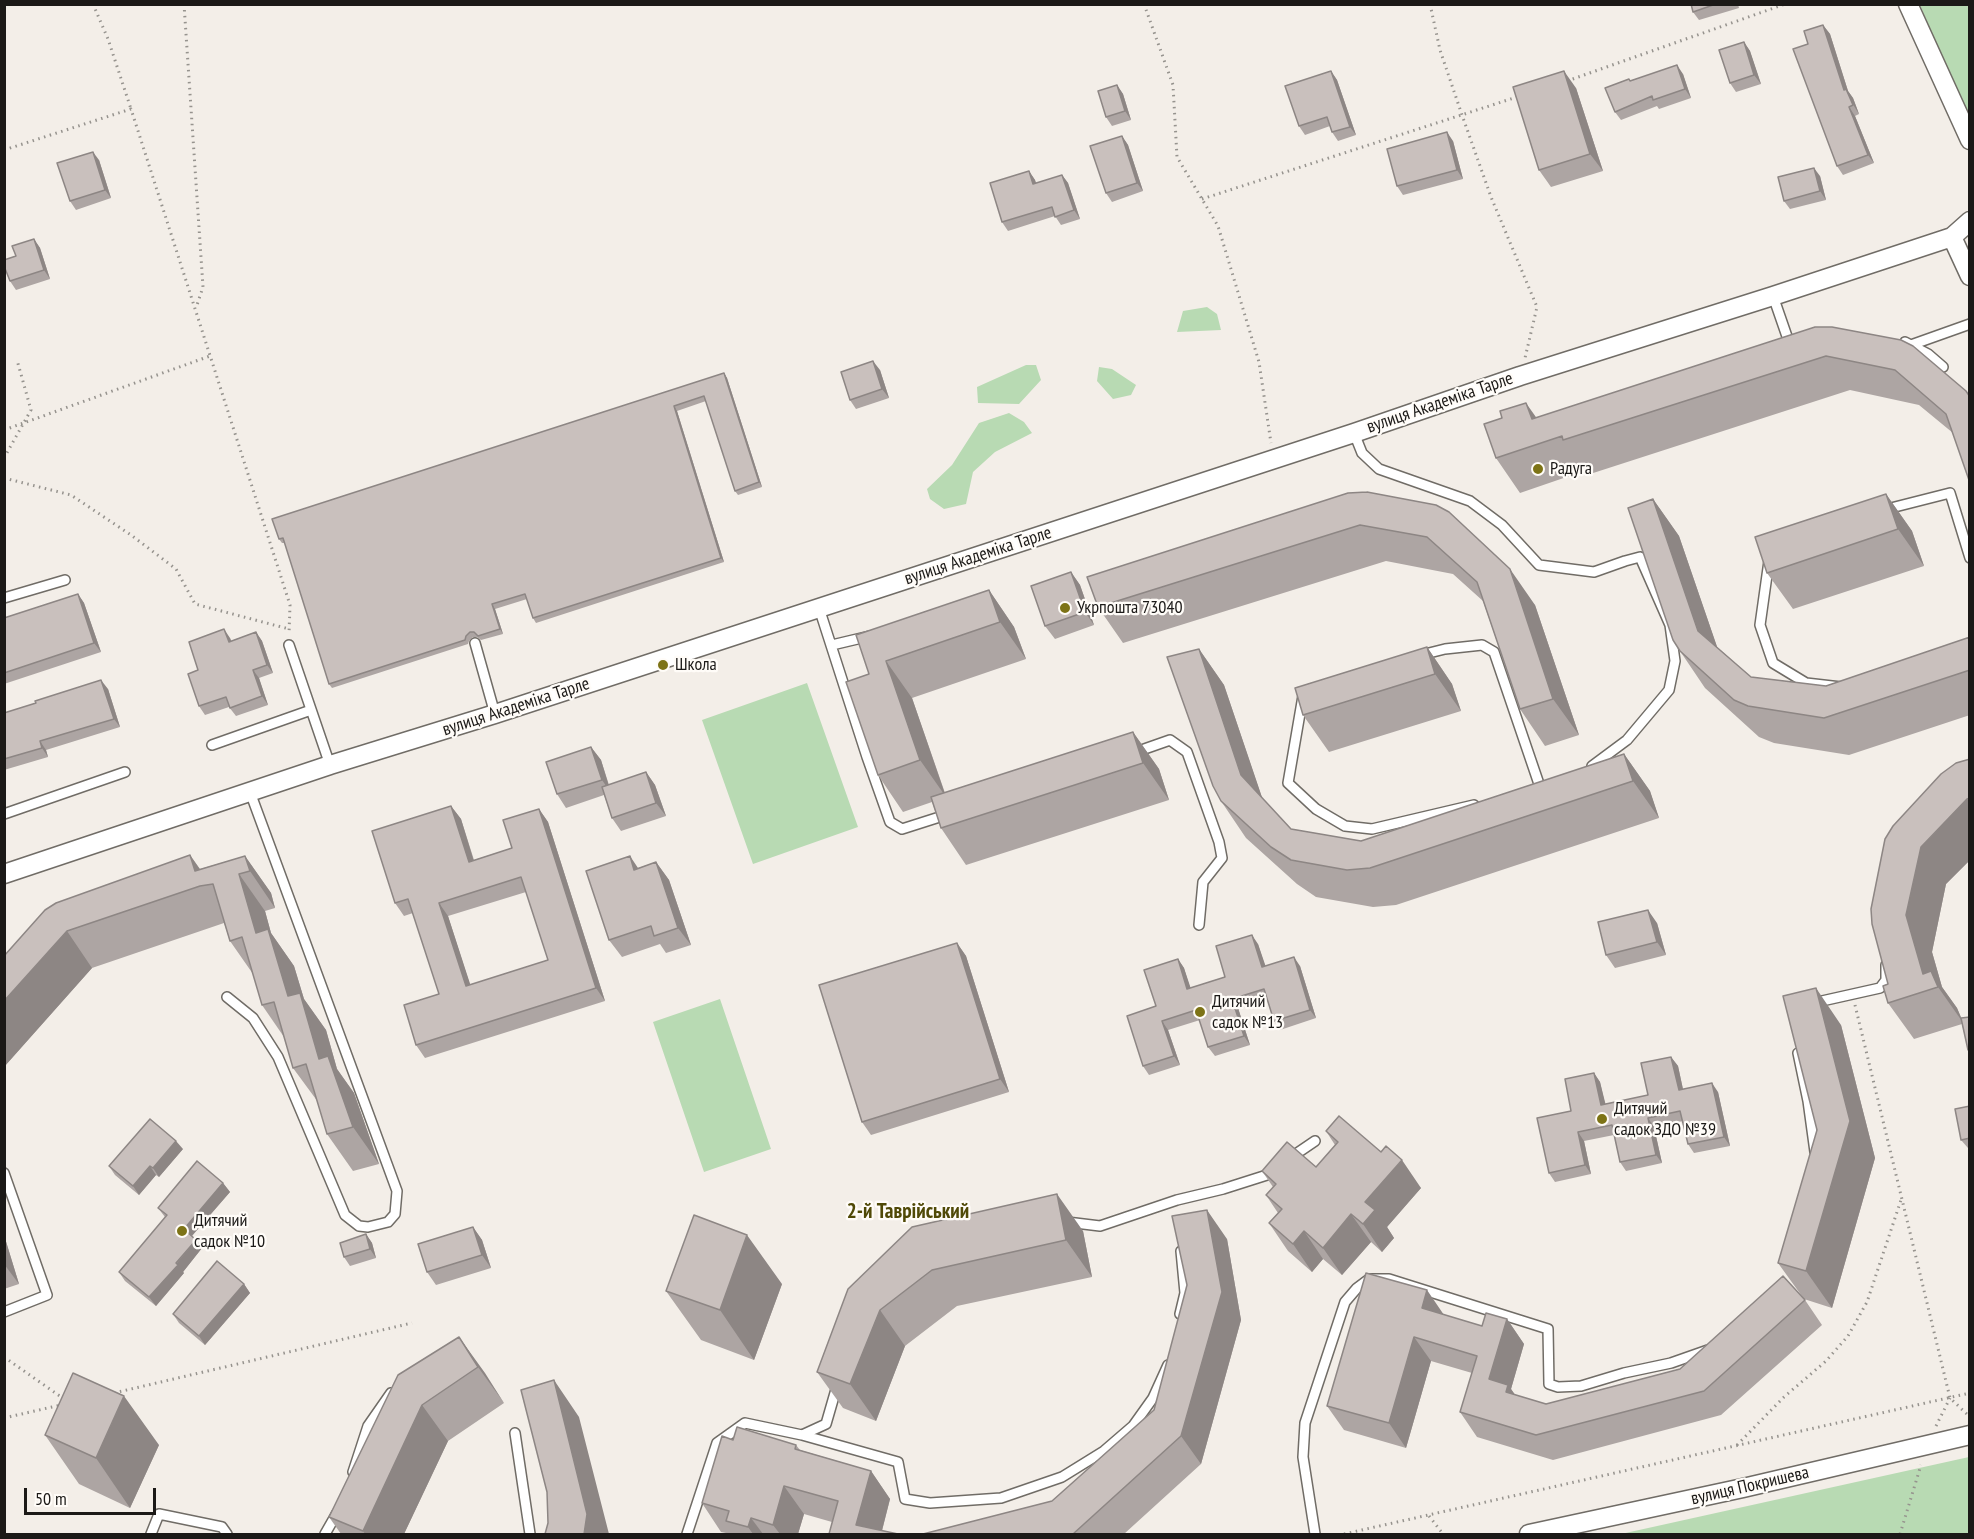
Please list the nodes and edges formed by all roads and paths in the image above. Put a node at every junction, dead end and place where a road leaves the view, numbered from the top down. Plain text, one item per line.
1 (93, 4) edge
2 (184, 4) edge
3 (1144, 4) edge
4 (1430, 4) edge
5 (1785, 4) edge
6 (1908, 4) edge
7 (1559, 83) edge
8 (1527, 94) edge
9 (131, 110) junction
10 (1462, 115) junction
11 (1970, 140) edge
12 (4, 150) edge
13 (1202, 199) junction
14 (1970, 221) edge
15 (1952, 237) junction
16 (1970, 276) edge
17 (1773, 296) junction
18 (195, 309) junction
19 (1970, 324) edge
20 (1898, 342) edge
21 (1911, 345) junction
22 (210, 356) junction
23 (1781, 356) edge
24 (17, 360) dead end
25 (1943, 367) dead end
26 (1520, 376) junction
27 (24, 422) junction
28 (4, 430) edge
29 (1354, 433) junction
30 (4, 458) edge
31 (1274, 459) junction
32 (4, 478) edge
33 (1872, 513) edge
34 (1772, 549) edge
35 (1970, 558) edge
36 (65, 580) dead end
37 (4, 598) edge
38 (819, 608) junction
39 (290, 629) junction
40 (877, 635) edge
41 (475, 643) dead end
42 (289, 645) joint
43 (832, 645) junction
44 (1413, 657) edge
45 (1312, 686) edge
46 (1855, 686) edge
47 (311, 710) junction
48 (495, 714) junction
49 (212, 745) dead end
50 (1126, 755) edge
51 (330, 765) junction
52 (1586, 769) edge
53 (125, 772) dead end
54 (1528, 788) edge
55 (250, 792) junction
56 (1484, 803) edge
57 (960, 810) edge
58 (4, 814) edge
59 (4, 874) edge
60 (1199, 925) dead end
61 (1884, 954) edge
62 (1852, 995) junction
63 (227, 997) dead end
64 (1804, 1009) edge
65 (1796, 1042) edge
66 (1314, 1141) dead end
67 (1817, 1163) edge
68 (4, 1173) edge
69 (1902, 1197) junction
70 (1177, 1200) junction
71 (1178, 1211) dead end
72 (1057, 1220) edge
73 (1180, 1242) edge
74 (4, 1312) edge
75 (412, 1323) dead end
76 (1178, 1326) edge
77 (1716, 1345) edge
78 (4, 1357) edge
79 (1171, 1360) edge
80 (838, 1381) edge
81 (391, 1393) edge
82 (1970, 1393) edge
83 (104, 1395) edge
84 (1950, 1398) junction
85 (1970, 1417) edge
86 (4, 1418) edge
87 (515, 1433) dead end
88 (802, 1435) junction
89 (1970, 1435) edge
90 (1736, 1446) junction
91 (349, 1483) edge
92 (343, 1501) edge
93 (1429, 1516) junction
94 (151, 1534) edge
95 (226, 1534) edge
96 (325, 1534) edge
97 (530, 1534) edge
98 (687, 1534) edge
99 (1315, 1534) edge
100 (1344, 1534) edge
101 (1443, 1534) edge
102 (1529, 1534) edge

1 - 9 path
2 - 18 path
3 - 13 path
4 - 10 path
5 - 7 path
6 - 11 street
8 - 10 path
9 - 12 path
9 - 18 path
10 - 13 path
10 - 26 path
13 - 31 path
14 - 15 street
15 - 16 street
15 - 17 street, вулиця Академіка Тарле
17 - 23 lane
17 - 26 street, вулиця Академіка Тарле
18 - 22 path
19 - 21 lane
20 - 21 lane
21 - 25 lane
22 - 27 path
22 - 39 path
24 - 27 path
26 - 29 street, вулиця Академіка Тарле
27 - 28 path
27 - 30 path
29 - 31 street, вулиця Академіка Тарле
29 - 52 lane
31 - 38 street, вулиця Академіка Тарле
32 - 39 path
33 - 35 lane
34 - 46 lane
36 - 37 lane
38 - 43 lane
38 - 48 street, вулиця Академіка Тарле
39 - 42 path
40 - 43 lane
41 - 48 lane
42 - 47 lane
43 - 57 lane
44 - 54 lane
45 - 56 lane
47 - 49 lane
47 - 51 lane
48 - 51 street, вулиця Академіка Тарле
50 - 60 lane
51 - 55 street, вулиця Академіка Тарле
53 - 58 lane
55 - 59 street, вулиця Академіка Тарле
55 - 63 lane
61 - 62 lane
62 - 64 lane
62 - 69 path
65 - 67 lane
66 - 70 lane
68 - 74 lane
69 - 84 path
69 - 90 path
70 - 71 lane
70 - 72 lane
73 - 76 lane
75 - 83 path
77 - 99 lane
78 - 86 path
79 - 88 lane
80 - 88 lane
81 - 91 lane
82 - 84 path
84 - 85 path
84 - 90 path
87 - 97 lane
88 - 98 lane
89 - 102 street, вулиця Покришева
90 - 93 path
92 - 96 lane
93 - 100 path
93 - 101 path
94 - 95 lane

